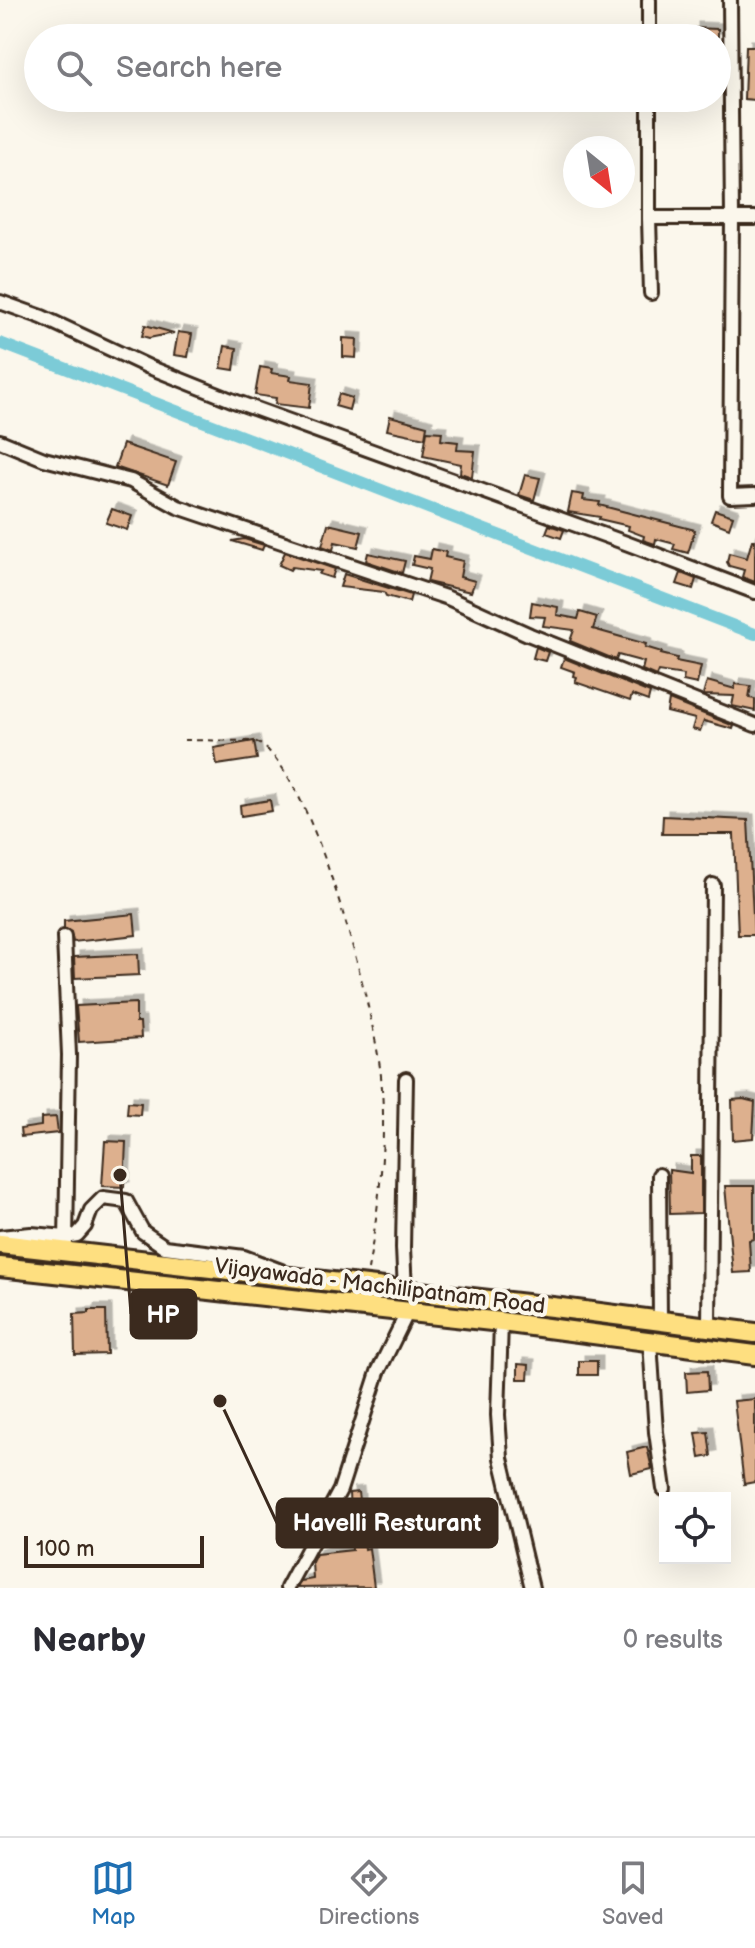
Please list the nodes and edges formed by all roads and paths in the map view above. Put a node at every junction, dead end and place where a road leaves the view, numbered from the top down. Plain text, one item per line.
1 (649, 0) edge
2 (730, 0) edge
3 (649, 24) edge
4 (730, 24) edge
5 (731, 109) edge
6 (649, 112) edge
7 (649, 218) junction
8 (732, 218) junction
9 (755, 218) edge
10 (651, 293) dead end
11 (0, 302) edge
12 (0, 441) edge
13 (755, 495) edge
14 (755, 592) edge
15 (755, 725) edge
16 (184, 740) dead end
17 (713, 885) dead end
18 (64, 937) dead end
19 (406, 1079) dead end
20 (659, 1175) dead end
21 (0, 1237) edge
22 (0, 1244) edge
23 (66, 1244) junction
24 (0, 1267) edge
25 (300, 1279) junction
26 (366, 1286) junction
27 (405, 1291) junction
28 (407, 1313) junction
29 (660, 1321) junction
30 (501, 1322) junction
31 (709, 1327) junction
32 (755, 1333) edge
33 (650, 1342) junction
34 (755, 1355) edge
35 (664, 1489) dead end
36 (287, 1588) edge
37 (532, 1588) edge

1 - 3 street
2 - 4 street
5 - 8 street
6 - 7 street
7 - 8 street
7 - 10 street
8 - 9 street
8 - 13 street
11 - 14 street
12 - 15 street
16 - 26 path
17 - 31 street
18 - 23 street
19 - 27 street
20 - 29 street
21 - 23 street
22 - 23 highway, Vijayawada - Machilipatnam Road
23 - 25 highway, Vijayawada - Machilipatnam Road
23 - 25 street
24 - 28 highway, Vijayawada - Machilipatnam Road
25 - 26 highway, Vijayawada - Machilipatnam Road
26 - 27 highway, Vijayawada - Machilipatnam Road
27 - 29 highway, Vijayawada - Machilipatnam Road
28 - 30 highway, Vijayawada - Machilipatnam Road
28 - 36 street
29 - 31 highway, Vijayawada - Machilipatnam Road
30 - 33 highway, Vijayawada - Machilipatnam Road
30 - 37 street
31 - 32 highway, Vijayawada - Machilipatnam Road
33 - 34 highway, Vijayawada - Machilipatnam Road
33 - 35 street

